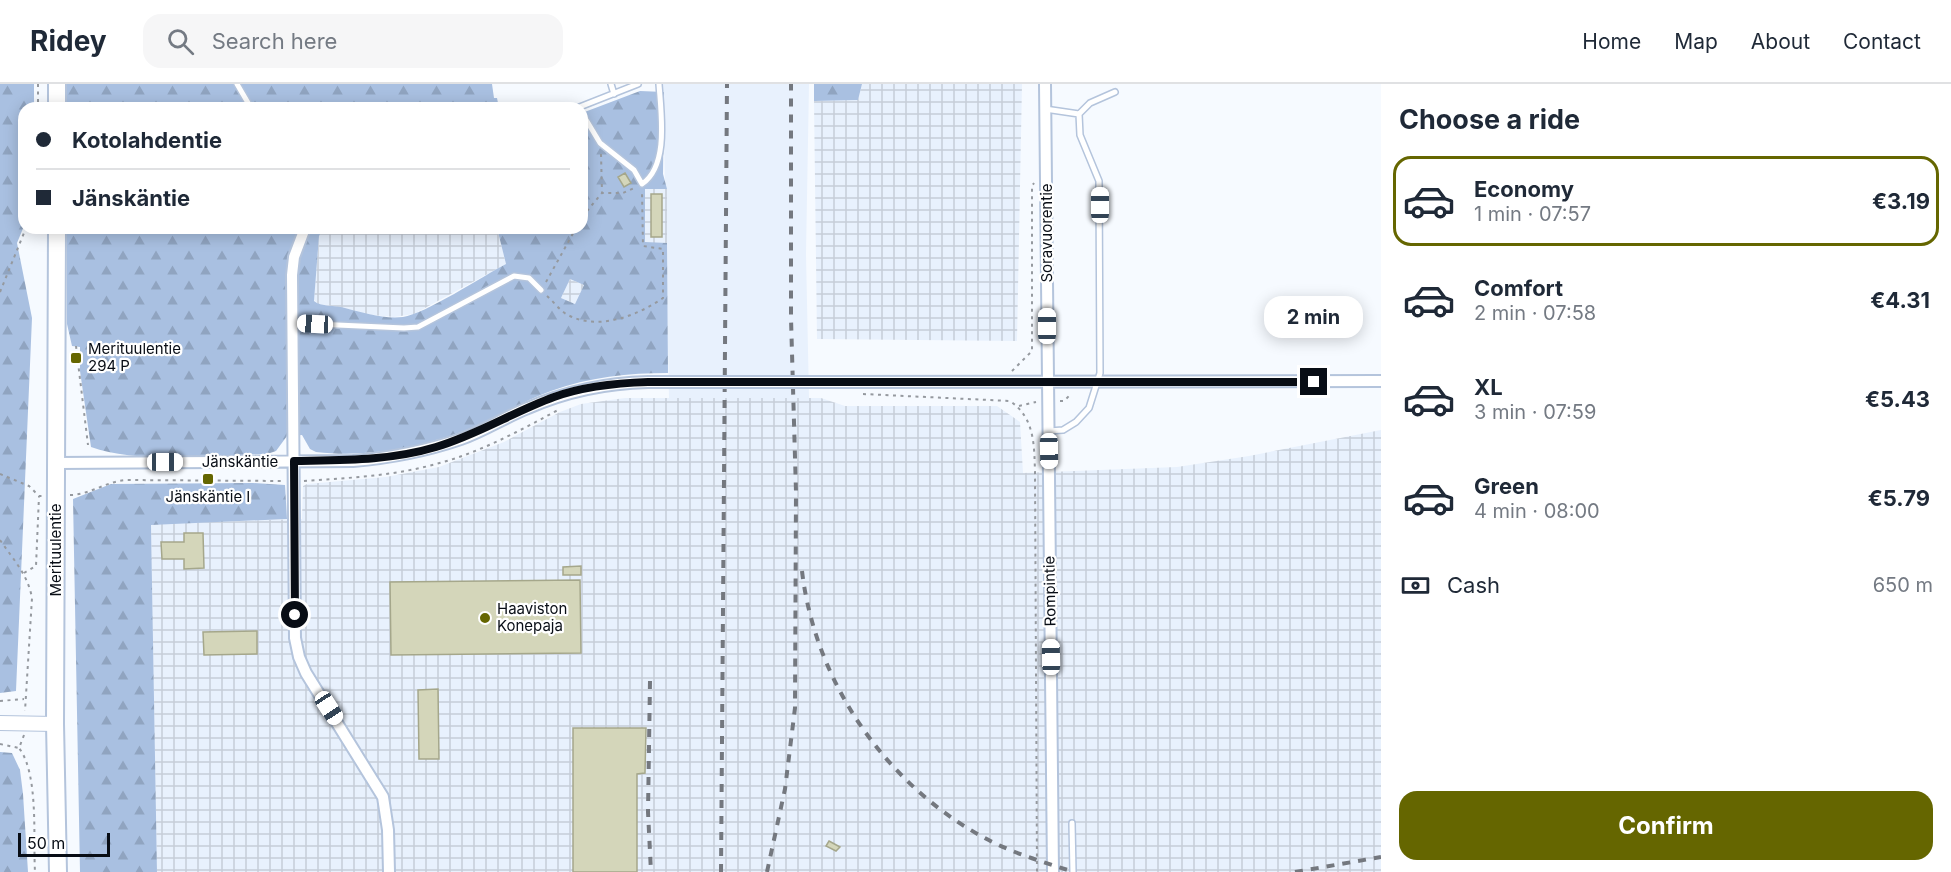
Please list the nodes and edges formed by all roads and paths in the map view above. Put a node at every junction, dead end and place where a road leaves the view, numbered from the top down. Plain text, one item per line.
1 (38, 84) edge
2 (57, 84) edge
3 (237, 84) edge
4 (611, 84) edge
5 (638, 84) edge
6 (659, 84) edge
7 (1045, 84) edge
8 (1115, 92) dead end
9 (614, 93) junction
10 (38, 102) edge
11 (57, 102) edge
12 (248, 102) edge
13 (588, 104) edge
14 (1046, 109) junction
15 (1079, 114) junction
16 (588, 123) edge
17 (600, 143) junction
18 (1046, 166) junction
19 (642, 184) junction
20 (602, 193) junction
21 (588, 210) edge
22 (24, 234) edge
23 (57, 234) edge
24 (303, 234) edge
25 (573, 234) edge
26 (542, 290) junction
27 (0, 292) edge
28 (293, 323) junction
29 (76, 346) dead end
30 (1381, 381) edge
31 (1098, 382) junction
32 (1011, 383) junction
33 (1048, 383) junction
34 (1071, 383) junction
35 (858, 394) dead end
36 (1010, 400) junction
37 (1048, 402) junction
38 (1019, 406) junction
39 (1049, 430) junction
40 (88, 445) dead end
41 (294, 461) junction
42 (57, 463) junction
43 (0, 474) edge
44 (89, 483) dead end
45 (92, 489) dead end
46 (0, 540) edge
47 (24, 573) junction
48 (25, 699) junction
49 (0, 701) edge
50 (25, 705) dead end
51 (0, 723) edge
52 (55, 723) junction
53 (24, 741) dead end
54 (0, 744) edge
55 (20, 748) junction
56 (1072, 823) dead end
57 (36, 872) edge
58 (58, 872) edge
59 (388, 872) edge
60 (1037, 872) edge
61 (1053, 872) edge
62 (1072, 872) edge

1 - 10 path
2 - 11 main road
3 - 12 lane
4 - 9 lane
5 - 9 lane
6 - 19 lane
7 - 14 street, Soravuorentie
8 - 15 lane
9 - 13 lane
14 - 15 lane
14 - 18 street, Soravuorentie
15 - 31 lane
16 - 17 lane
17 - 19 lane
17 - 20 path
18 - 32 path
18 - 33 street, Soravuorentie
19 - 20 path
19 - 26 path
20 - 21 path
22 - 27 path
23 - 42 main road, Merituulentie
24 - 28 street
25 - 26 path
26 - 28 lane
28 - 41 street
29 - 40 path
30 - 31 street, Jänskäntie
31 - 34 street, Jänskäntie
31 - 39 lane
32 - 33 street, Jänskäntie
32 - 36 path
32 - 41 street, Jänskäntie, bridge
33 - 34 street, Jänskäntie
33 - 37 street, Rompintie
34 - 37 path
35 - 36 path
36 - 38 path
37 - 38 path
37 - 39 street, Rompintie
38 - 60 path
39 - 61 street, Rompintie
41 - 42 street, Jänskäntie
41 - 59 street
42 - 52 main road, Merituulentie
43 - 47 path
44 - 45 path
46 - 47 path
47 - 48 path
48 - 49 path
48 - 50 path
51 - 52 street
52 - 58 main road, Merituulentie
53 - 55 path
54 - 55 path
55 - 57 path
56 - 62 lane

